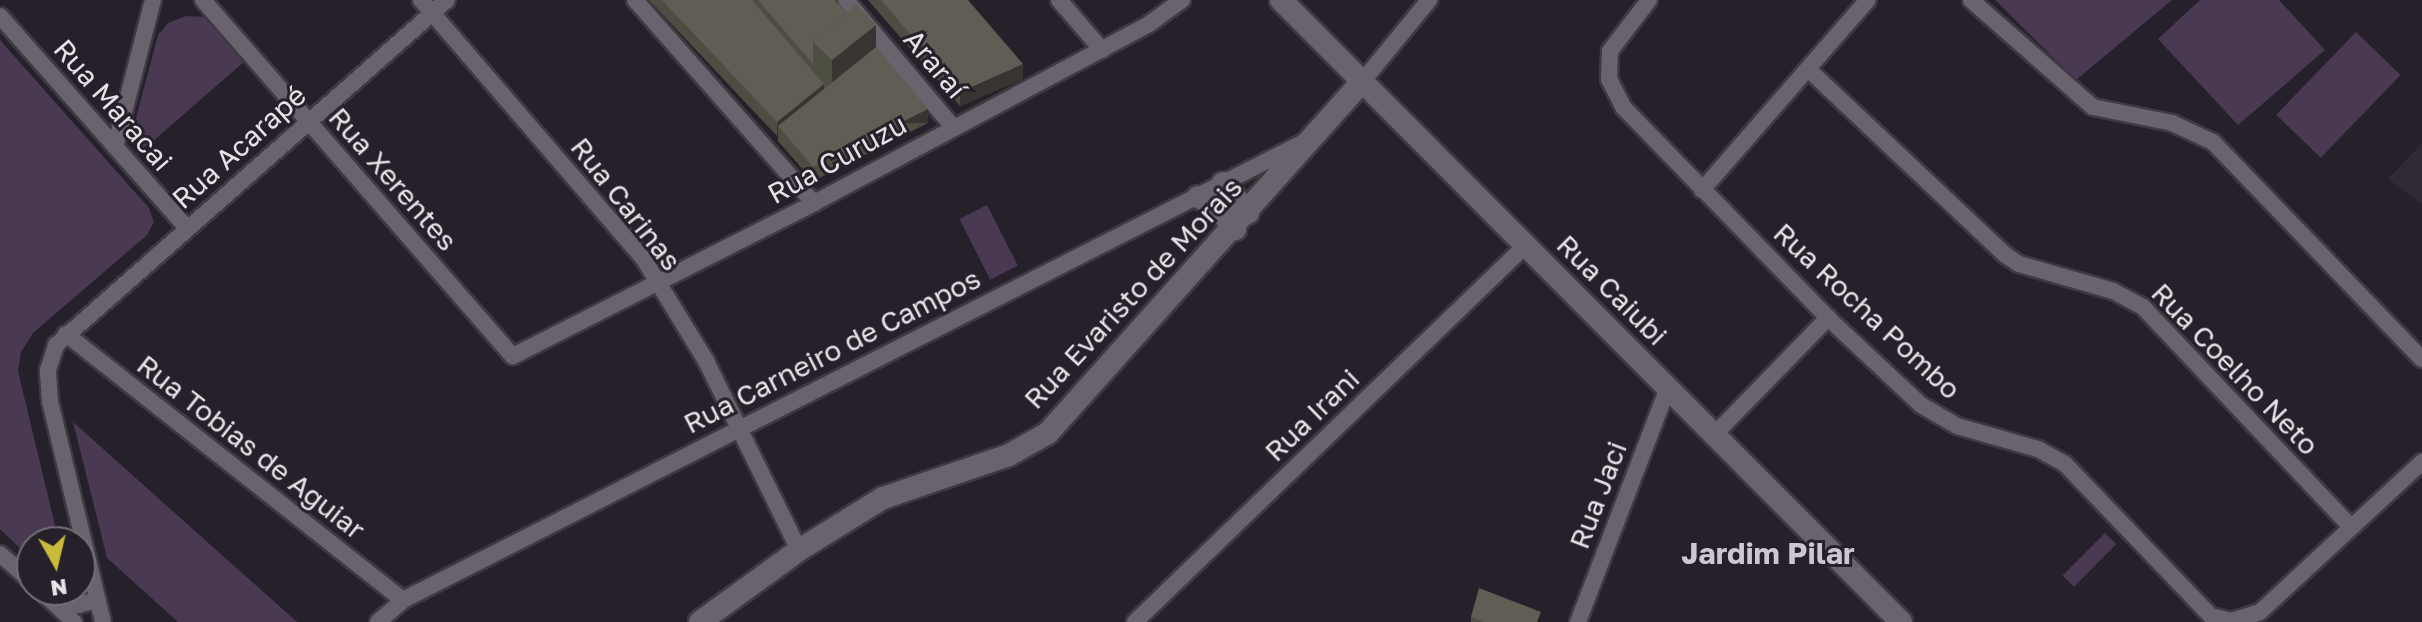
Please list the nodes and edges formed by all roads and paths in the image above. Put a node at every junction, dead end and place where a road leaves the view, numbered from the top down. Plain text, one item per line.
1 (153, 0) edge
2 (203, 0) edge
3 (447, 0) edge
4 (635, 0) edge
5 (846, 0) edge
6 (1059, 0) edge
7 (1182, 0) edge
8 (1281, 0) edge
9 (1429, 0) edge
10 (1649, 0) edge
11 (1868, 0) edge
12 (1971, 0) edge
13 (427, 6) edge
14 (0, 16) edge
15 (1102, 50) junction
16 (1808, 69) junction
17 (1362, 82) junction
18 (308, 120) junction
19 (952, 126) junction
20 (1316, 136) junction
21 (115, 147) junction
22 (1223, 183) junction
23 (1702, 190) junction
24 (1198, 197) junction
25 (814, 203) junction
26 (1241, 221) junction
27 (187, 228) junction
28 (1525, 246) junction
29 (658, 284) junction
30 (1828, 318) junction
31 (66, 334) junction
32 (513, 356) joint
33 (2422, 359) edge
34 (1668, 388) junction
35 (738, 427) junction
36 (1716, 433) junction
37 (2422, 462) edge
38 (2350, 526) junction
39 (799, 550) junction
40 (0, 554) edge
41 (16, 568) edge
42 (97, 600) joint
43 (403, 600) junction
44 (57, 606) edge
45 (1894, 619) edge
46 (74, 622) edge
47 (103, 622) edge
48 (378, 622) edge
49 (700, 622) edge
50 (1135, 622) edge
51 (1578, 622) edge

1 - 21 street
2 - 18 street, Rua Xerentes
3 - 13 street, Rua Acarapé
4 - 25 street
5 - 19 street, Araraí
6 - 15 street
7 - 15 street, Rua Curuzu
8 - 17 street, Rua Caiubi
9 - 17 street, Rua Evaristo de Morais
10 - 23 street, Rua Rocha Pombo
11 - 16 street
12 - 33 street
13 - 18 street, Rua Acarapé
13 - 29 street, Rua Carinas
14 - 21 street, Rua Maracai
15 - 19 street, Rua Curuzu
16 - 23 street
16 - 38 street, Rua Coelho Neto
17 - 20 street, Rua Evaristo de Morais
17 - 28 street, Rua Caiubi
18 - 27 street, Rua Acarapé
18 - 32 street, Rua Xerentes
19 - 25 street, Rua Curuzu
20 - 22 street, Rua Carneiro de Campos
20 - 26 street, Rua Evaristo de Morais
21 - 27 street, Rua Maracai
22 - 24 street, Rua Carneiro de Campos
22 - 26 street
23 - 30 street, Rua Rocha Pombo
24 - 26 street
24 - 35 street, Rua Carneiro de Campos
25 - 29 street, Rua Curuzu
26 - 39 street, Rua Evaristo de Morais
27 - 31 street, Rua Acarapé
28 - 34 street, Rua Caiubi
28 - 50 street, Rua Irani
29 - 32 street, Rua Curuzu
29 - 35 street, Rua Carinas
30 - 36 street
30 - 38 street, Rua Rocha Pombo
31 - 42 street
31 - 43 street, Rua Tobias de Aguiar
34 - 36 street, Rua Caiubi
34 - 51 street, Rua Jaci
35 - 39 street, Rua Carinas
35 - 43 street, Rua Carneiro de Campos
36 - 45 street, Rua Caiubi
37 - 38 street, Rua Rocha Pombo
39 - 49 street, Rua Evaristo de Morais
40 - 41 street
42 - 47 street
43 - 48 street, Rua Carneiro de Campos
44 - 46 street

